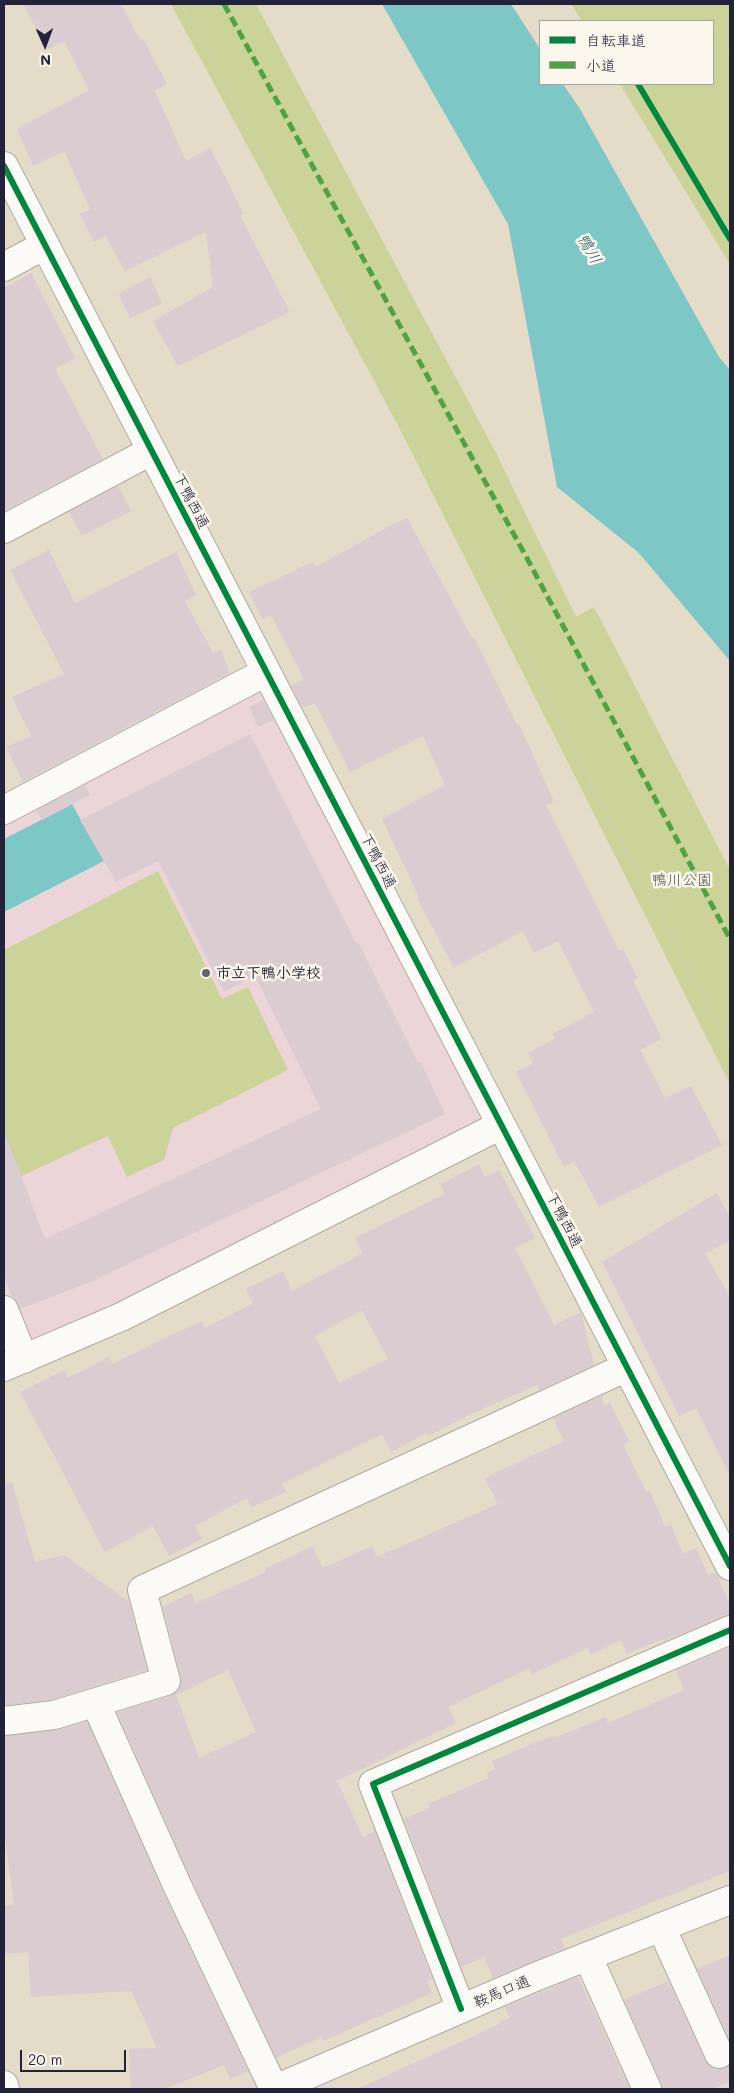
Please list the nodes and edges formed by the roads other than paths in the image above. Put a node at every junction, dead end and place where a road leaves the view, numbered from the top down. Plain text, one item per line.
1 (4, 166) edge
2 (45, 245) junction
3 (4, 267) edge
4 (152, 451) junction
5 (4, 529) edge
6 (266, 672) junction
7 (4, 810) edge
8 (501, 1125) junction
9 (4, 1310) edge
10 (14, 1363) edge
11 (627, 1367) junction
12 (730, 1566) edge
13 (730, 1630) edge
14 (96, 1704) junction
15 (4, 1721) edge
16 (730, 1900) edge
17 (661, 1927) junction
18 (588, 1956) junction
19 (461, 2009) junction
20 (719, 2054) dead end
21 (4, 2085) edge
22 (283, 2088) edge
23 (5, 2089) edge
24 (647, 2089) edge

1 - 2 street, 下鴨西通
2 - 3 street
2 - 4 street, 下鴨西通
4 - 5 street
4 - 6 street, 下鴨西通
6 - 7 street
6 - 8 street, 下鴨西通
8 - 10 street
8 - 11 street, 下鴨西通
9 - 10 street
11 - 12 street, 下鴨西通
11 - 14 street
13 - 19 street
14 - 15 street
14 - 22 street
16 - 17 street, 鞍馬口通
17 - 18 street, 鞍馬口通
17 - 20 street
18 - 19 street, 鞍馬口通
18 - 24 street
19 - 22 street, 鞍馬口通
21 - 23 street

